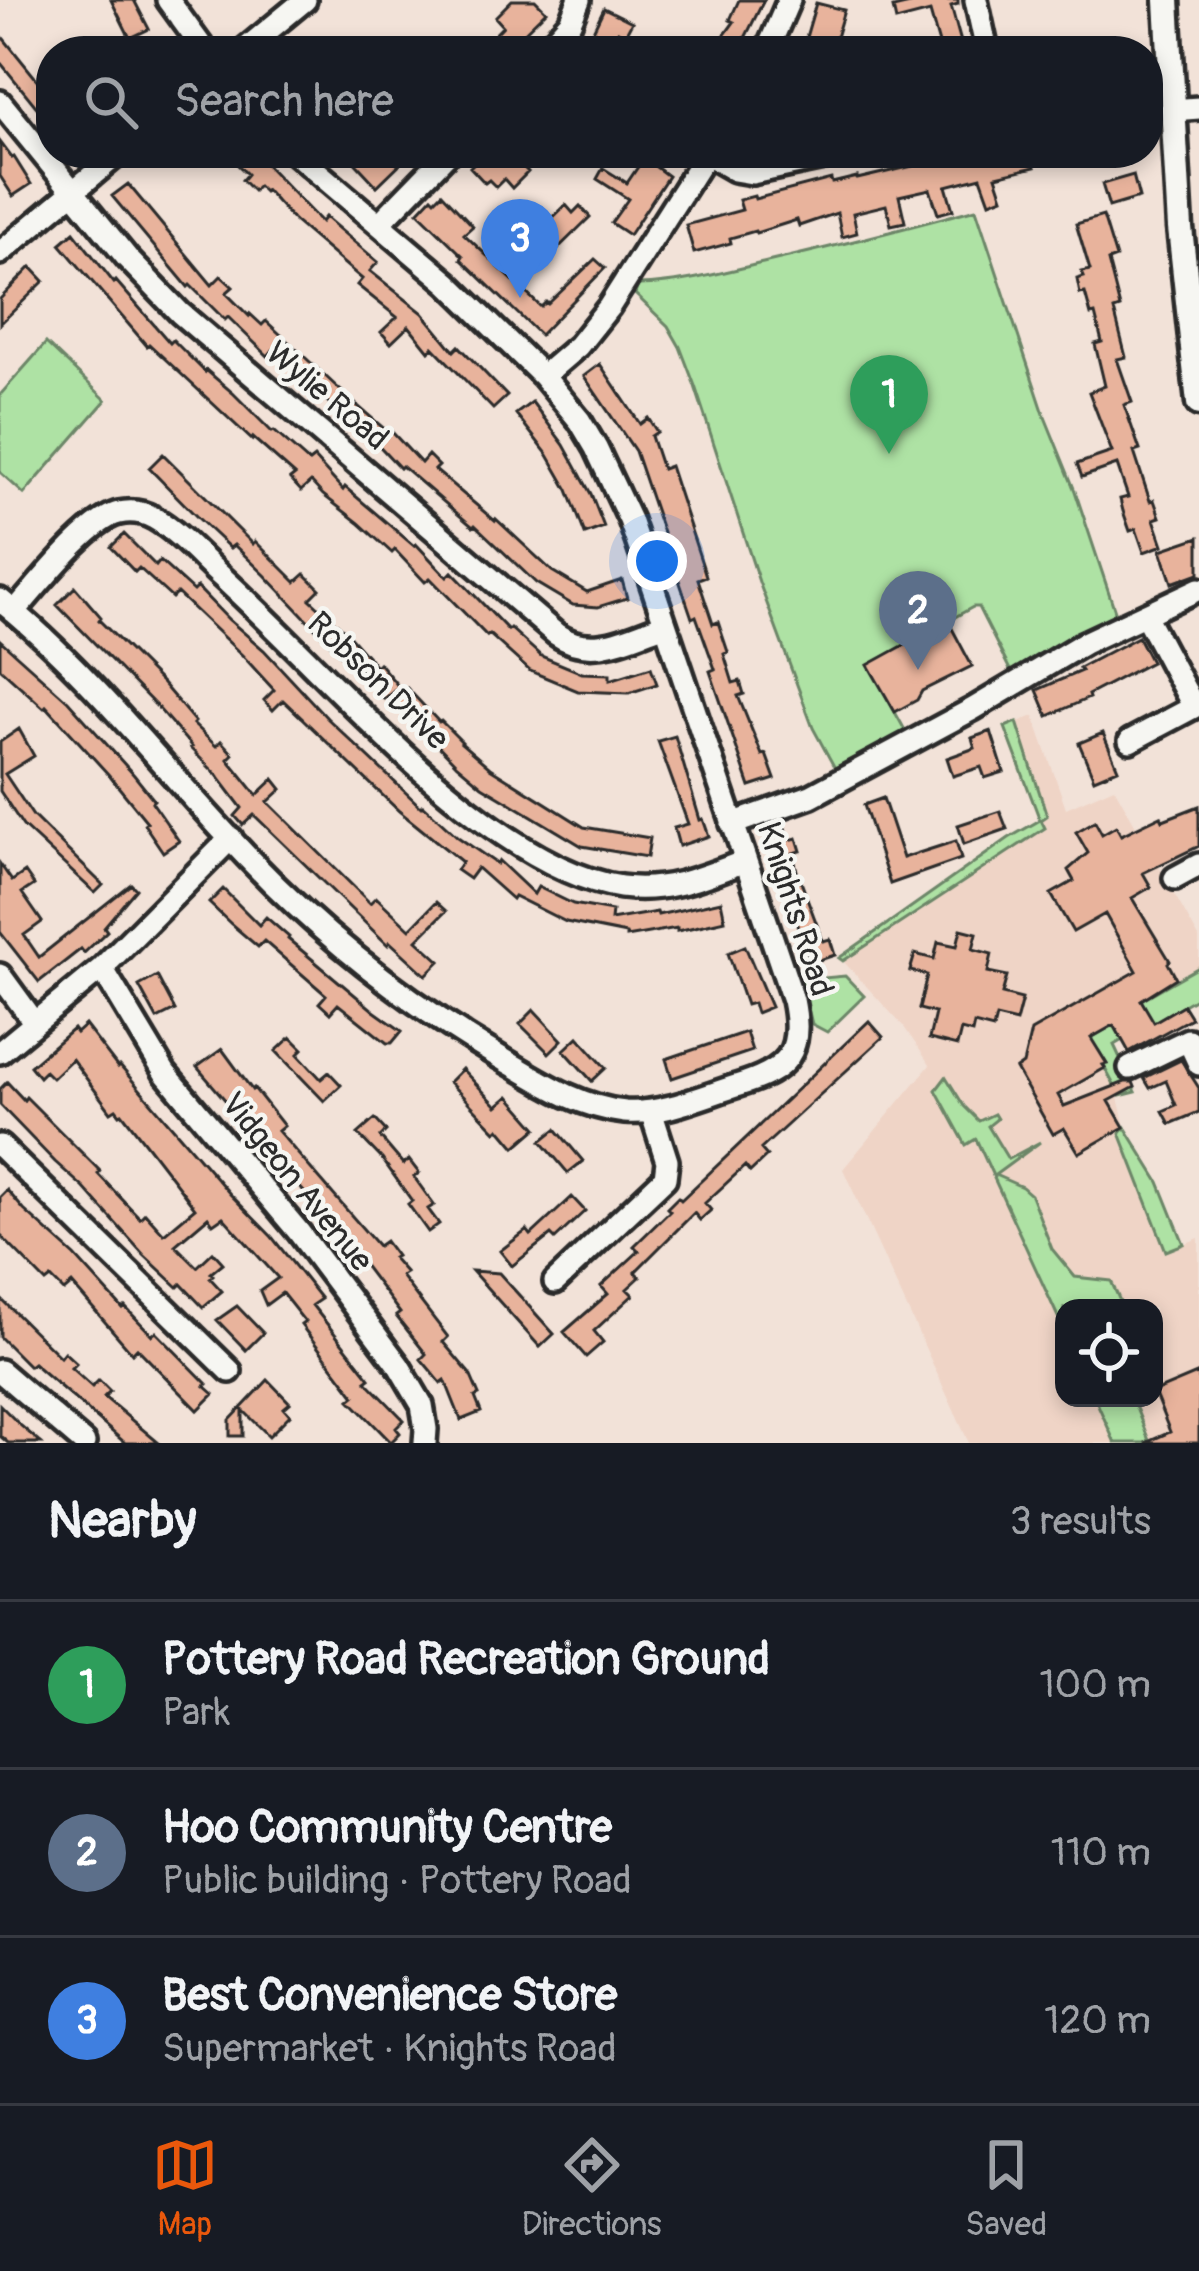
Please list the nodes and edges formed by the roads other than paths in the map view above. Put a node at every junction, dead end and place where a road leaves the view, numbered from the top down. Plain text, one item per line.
1 (168, 0) edge
2 (305, 0) edge
3 (580, 0) edge
4 (789, 0) edge
5 (976, 0) edge
6 (1167, 0) edge
7 (194, 36) edge
8 (261, 36) edge
9 (557, 36) edge
10 (775, 36) edge
11 (984, 36) edge
12 (1163, 42) edge
13 (1163, 91) edge
14 (0, 102) edge
15 (1199, 108) edge
16 (1172, 110) junction
17 (36, 145) edge
18 (56, 168) edge
19 (101, 168) edge
20 (313, 168) edge
21 (433, 168) edge
22 (698, 168) edge
23 (731, 168) edge
24 (776, 168) edge
25 (74, 190) junction
26 (380, 223) junction
27 (0, 253) edge
28 (544, 376) junction
29 (1199, 403) edge
30 (1199, 589) edge
31 (7, 606) edge
32 (1145, 615) junction
33 (665, 624) junction
34 (1130, 741) dead end
35 (732, 824) junction
36 (231, 838) junction
37 (745, 862) junction
38 (1199, 866) edge
39 (1175, 878) dead end
40 (102, 968) junction
41 (0, 975) edge
42 (35, 1023) junction
43 (0, 1052) edge
44 (1199, 1064) edge
45 (1130, 1068) dead end
46 (651, 1111) junction
47 (0, 1146) edge
48 (555, 1282) dead end
49 (0, 1371) edge
50 (230, 1371) dead end
51 (83, 1443) edge
52 (425, 1443) edge

1 - 7 street
2 - 8 street
3 - 9 street
4 - 10 street
5 - 11 street
6 - 12 street
13 - 16 street
14 - 17 street, Wylie Road
15 - 16 street
16 - 29 street
18 - 25 street, Wylie Road
19 - 25 street
20 - 26 street, Knights Road
21 - 26 street
22 - 28 street
23 - 24 street
25 - 27 street
25 - 33 street, Wylie Road
26 - 28 street, Knights Road
28 - 33 street, Knights Road
30 - 32 street
31 - 36 street, Knights Road
31 - 37 street, Robson Drive
32 - 34 street
32 - 35 street
33 - 35 street, Knights Road
35 - 37 street, Knights Road
36 - 40 street
36 - 46 street, Knights Road
37 - 46 street, Knights Road
38 - 39 street
40 - 42 street
40 - 52 street, Vidgeon Avenue
41 - 42 street
42 - 43 street
44 - 45 street
46 - 48 street
47 - 50 street
49 - 51 street

